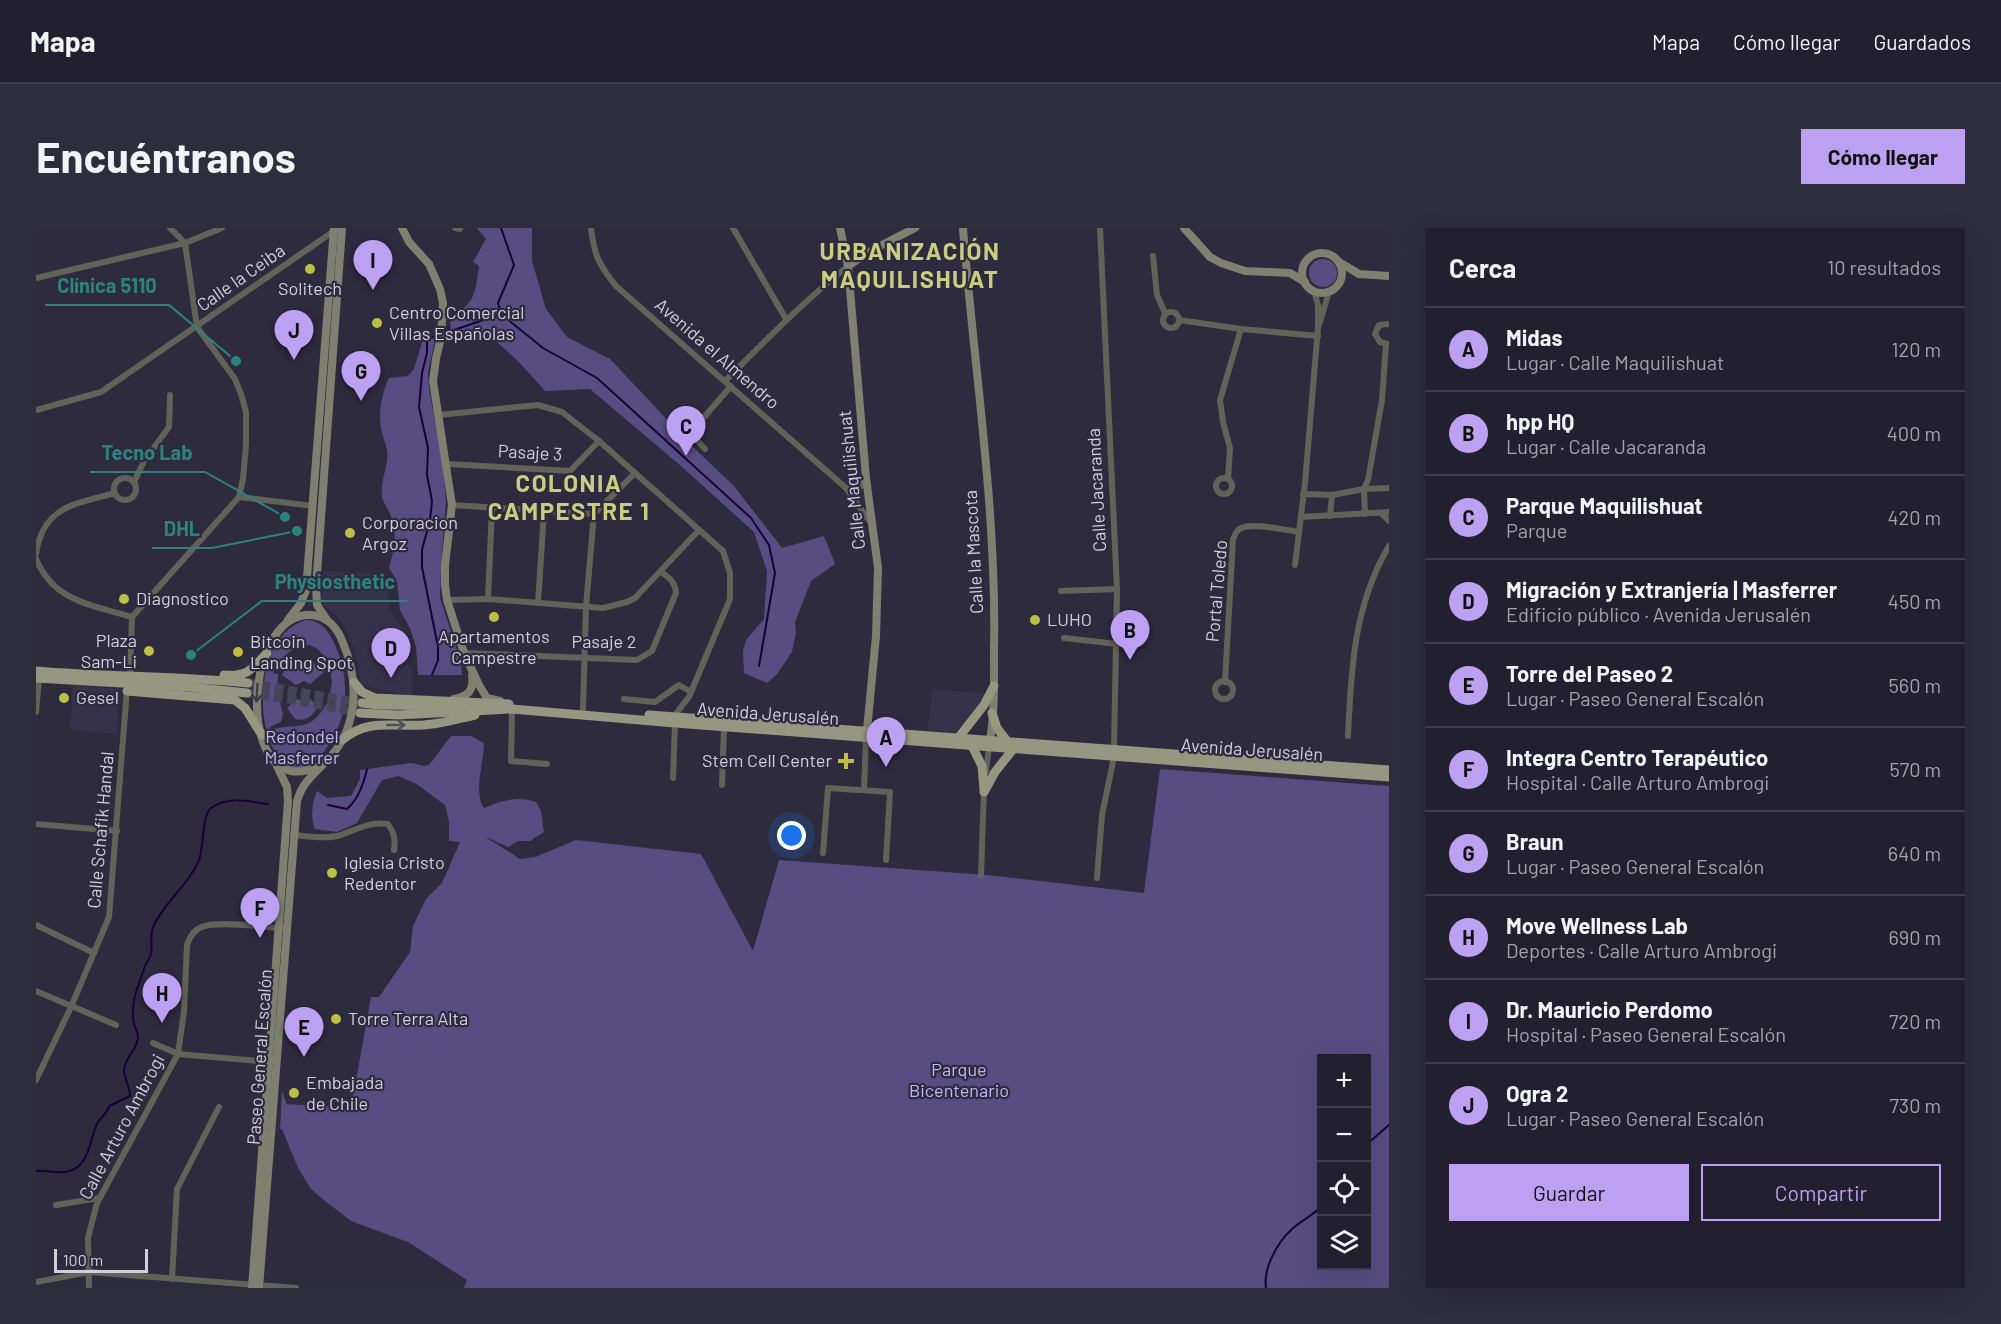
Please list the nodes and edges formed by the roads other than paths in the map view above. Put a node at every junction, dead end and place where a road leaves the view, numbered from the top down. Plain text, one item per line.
1 (170, 228) edge
2 (222, 228) edge
3 (402, 228) edge
4 (591, 228) edge
5 (733, 228) edge
6 (840, 228) edge
7 (915, 228) edge
8 (963, 228) edge
9 (1100, 228) edge
10 (1184, 228) edge
11 (336, 229) edge
12 (185, 243) junction
13 (1153, 256) dead end
14 (1306, 261) junction
15 (1339, 262) junction
16 (848, 266) junction
17 (1290, 273) junction
18 (1359, 274) junction
19 (1389, 276) edge
20 (36, 278) edge
21 (1305, 282) junction
22 (1332, 289) junction
23 (1314, 291) junction
24 (1166, 314) junction
25 (786, 319) junction
26 (1179, 320) junction
27 (1389, 324) edge
28 (197, 327) junction
29 (1318, 327) junction
30 (1241, 329) junction
31 (1318, 336) junction
32 (1388, 344) edge
33 (725, 381) junction
34 (731, 386) junction
35 (170, 395) dead end
36 (36, 410) edge
37 (439, 415) junction
38 (599, 441) junction
39 (705, 449) dead end
40 (447, 464) junction
41 (634, 473) junction
42 (866, 478) junction
43 (1228, 479) dead end
44 (134, 482) junction
45 (846, 488) junction
46 (1389, 488) edge
47 (1364, 489) junction
48 (115, 494) junction
49 (1303, 494) junction
50 (1332, 495) junction
51 (239, 497) junction
52 (452, 505) junction
53 (313, 506) junction
54 (492, 508) junction
55 (544, 512) junction
56 (1381, 513) junction
57 (1389, 513) edge
58 (594, 514) junction
59 (1365, 514) junction
60 (1330, 516) junction
61 (1301, 517) junction
62 (1389, 521) edge
63 (871, 524) junction
64 (699, 530) junction
65 (1299, 532) junction
66 (1389, 546) edge
67 (36, 554) edge
68 (36, 559) edge
69 (1295, 565) dead end
70 (661, 572) junction
71 (1117, 589) junction
72 (1060, 591) dead end
73 (488, 599) junction
74 (447, 600) junction
75 (537, 603) junction
76 (586, 606) junction
77 (132, 617) junction
78 (327, 620) junction
79 (286, 623) junction
80 (1064, 638) dead end
81 (1117, 644) junction
82 (267, 653) junction
83 (464, 653) junction
84 (585, 658) junction
85 (471, 669) junction
86 (37, 676) edge
87 (354, 682) junction
88 (1225, 682) dead end
89 (128, 684) junction
90 (993, 686) junction
91 (247, 688) tunnel mouth
92 (691, 692) junction
93 (624, 699) dead end
94 (450, 700) junction
95 (362, 703) tunnel mouth
96 (511, 706) junction
97 (499, 709) junction
98 (583, 709) junction
99 (36, 712) edge
100 (992, 713) junction
101 (360, 714) tunnel mouth
102 (675, 720) junction
103 (724, 727) junction
104 (867, 734) junction
105 (262, 735) junction
106 (1348, 736) dead end
107 (959, 737) junction
108 (342, 740) junction
109 (1007, 741) junction
110 (990, 743) junction
111 (972, 746) junction
112 (1014, 748) junction
113 (1114, 753) junction
114 (276, 763) junction
115 (547, 764) dead end
116 (322, 765) junction
117 (1389, 770) edge
118 (1389, 777) edge
119 (673, 778) dead end
120 (722, 785) dead end
121 (864, 790) junction
122 (984, 792) junction
123 (36, 824) edge
124 (117, 831) junction
125 (293, 835) junction
126 (394, 850) dead end
127 (823, 853) dead end
128 (886, 860) dead end
129 (981, 875) dead end
130 (1098, 878) dead end
131 (36, 925) edge
132 (283, 928) junction
133 (94, 953) junction
134 (36, 991) edge
135 (71, 1007) junction
136 (116, 1025) dead end
137 (153, 1043) dead end
138 (178, 1054) junction
139 (273, 1062) junction
140 (36, 1079) edge
141 (219, 1107) dead end
142 (99, 1198) junction
143 (56, 1204) dead end
144 (88, 1272) junction
145 (172, 1279) junction
146 (36, 1282) edge
147 (256, 1286) edge
148 (89, 1288) edge
149 (296, 1288) edge

1 - 12 street
2 - 12 street
3 - 37 street
4 - 33 street, Avenida el Almendro
5 - 25 street
6 - 16 street, Calle Maquilishuat
7 - 16 street
8 - 90 street, Calle la Mascota
9 - 71 street, Calle Jacaranda
10 - 17 street
11 - 28 street, Calle la Ceiba
11 - 53 street
11 - 78 street
12 - 20 street
12 - 28 street
13 - 24 street
14 - 15 street
14 - 17 street
14 - 21 street
15 - 18 street
15 - 22 street
16 - 25 street
16 - 42 street, Calle Maquilishuat
17 - 21 street
18 - 19 street
18 - 22 street
21 - 23 street
22 - 23 street
22 - 29 street
23 - 29 street
24 - 26 street
24 - 26 street
25 - 33 street
26 - 30 street
27 - 32 street
28 - 36 street, Calle la Ceiba
28 - 51 street
29 - 31 street
30 - 31 street
30 - 43 street
31 - 49 street
32 - 47 street
33 - 34 street, Avenida el Almendro
34 - 39 street
34 - 45 street, Avenida el Almendro
35 - 44 street
37 - 38 street
37 - 40 street
38 - 40 street, Pasaje 3
38 - 41 street
40 - 52 street
41 - 58 street
41 - 64 street
42 - 45 street
42 - 63 street, Calle Maquilishuat
44 - 48 street
44 - 48 street
45 - 63 street, Avenida el Almendro
46 - 47 street
47 - 50 street
47 - 59 street
48 - 67 street
49 - 50 street
49 - 61 street
50 - 60 street
51 - 53 street
51 - 77 street
52 - 54 street
52 - 74 street
53 - 79 street
54 - 55 street
54 - 73 street
55 - 58 street
55 - 75 street
56 - 57 street
56 - 59 street
56 - 62 street
58 - 76 street
59 - 60 street
60 - 61 street
61 - 65 street
63 - 104 street, Calle Maquilishuat
64 - 70 street
64 - 92 street
65 - 69 street
65 - 88 street, Portal Toledo
66 - 106 street
68 - 77 street
70 - 76 street
70 - 84 street, Pasaje 2
71 - 72 street
71 - 81 street, Calle Jacaranda
73 - 74 street
73 - 75 street
74 - 83 street
75 - 76 street
76 - 84 street
77 - 89 street, Calle Schafik Handal
78 - 79 street
78 - 87 street
79 - 82 street
80 - 81 street
81 - 113 street, Calle Jacaranda
82 - 89 main road
82 -> 105 street
83 - 84 street, Pasaje 2
83 - 85 street
84 - 98 street
85 - 94 street
85 - 96 street
86 - 89 main road
86 - 99 street
87 - 94 main road
87 - 108 street
89 - 91 main road
89 - 105 main road
89 - 124 street, Calle Schafik Handal
90 - 100 street, Calle la Mascota
90 - 107 main road
92 - 93 street
92 - 102 street
94 - 96 main road
95 - 96 main road, Avenida Jerusalén
96 - 97 main road, Avenida Jerusalén
96 - 98 main road, Avenida Jerusalén
96 - 102 main road, Avenida Jerusalén
96 - 115 street
97 - 101 main road, Avenida Jerusalén
108 -> 97 main road
98 - 102 main road, Avenida Jerusalén
100 - 109 main road
100 - 110 street, Calle la Mascota
102 - 103 main road, Avenida Jerusalén
102 - 104 main road, Avenida Jerusalén
102 - 119 street
103 - 104 main road, Avenida Jerusalén
103 - 120 street
104 - 107 main road, Avenida Jerusalén
104 - 111 main road, Avenida Jerusalén
104 - 121 street, Calle Maquilishuat
105 - 114 street
107 - 110 main road, Avenida Jerusalén
108 - 116 street
109 - 110 main road, Avenida Jerusalén
109 - 113 main road, Avenida Jerusalén
110 - 111 main road, Avenida Jerusalén
110 - 112 main road, Avenida Jerusalén
110 - 122 street, Calle la Mascota
111 - 122 main road
112 - 113 main road, Avenida Jerusalén
112 - 122 main road
113 - 117 main road, Avenida Jerusalén
113 - 118 main road, Avenida Jerusalén
113 - 130 street, Calle Jacaranda
114 - 116 street
114 - 132 street, Paseo General Escalón
116 - 125 street, Paseo General Escalón
121 - 127 street
121 - 128 street
122 - 129 street, Calle la Mascota
123 - 124 street
124 - 133 street, Calle Schafik Handal
125 - 126 street
125 - 132 street, Paseo General Escalón
131 - 133 street
132 - 138 street, Calle Arturo Ambrogi
132 - 139 street, Paseo General Escalón
133 - 135 street, Calle Schafik Handal
134 - 135 street
135 - 136 street
135 - 140 street, Calle Schafik Handal
137 - 138 street
138 - 139 street
138 - 142 street, Calle Arturo Ambrogi
139 - 147 street, Paseo General Escalón
141 - 145 street
142 - 143 street
142 - 144 street, Calle Arturo Ambrogi
144 - 145 street
144 - 146 street
144 - 148 street, Calle Arturo Ambrogi
145 - 147 street
147 - 149 street

